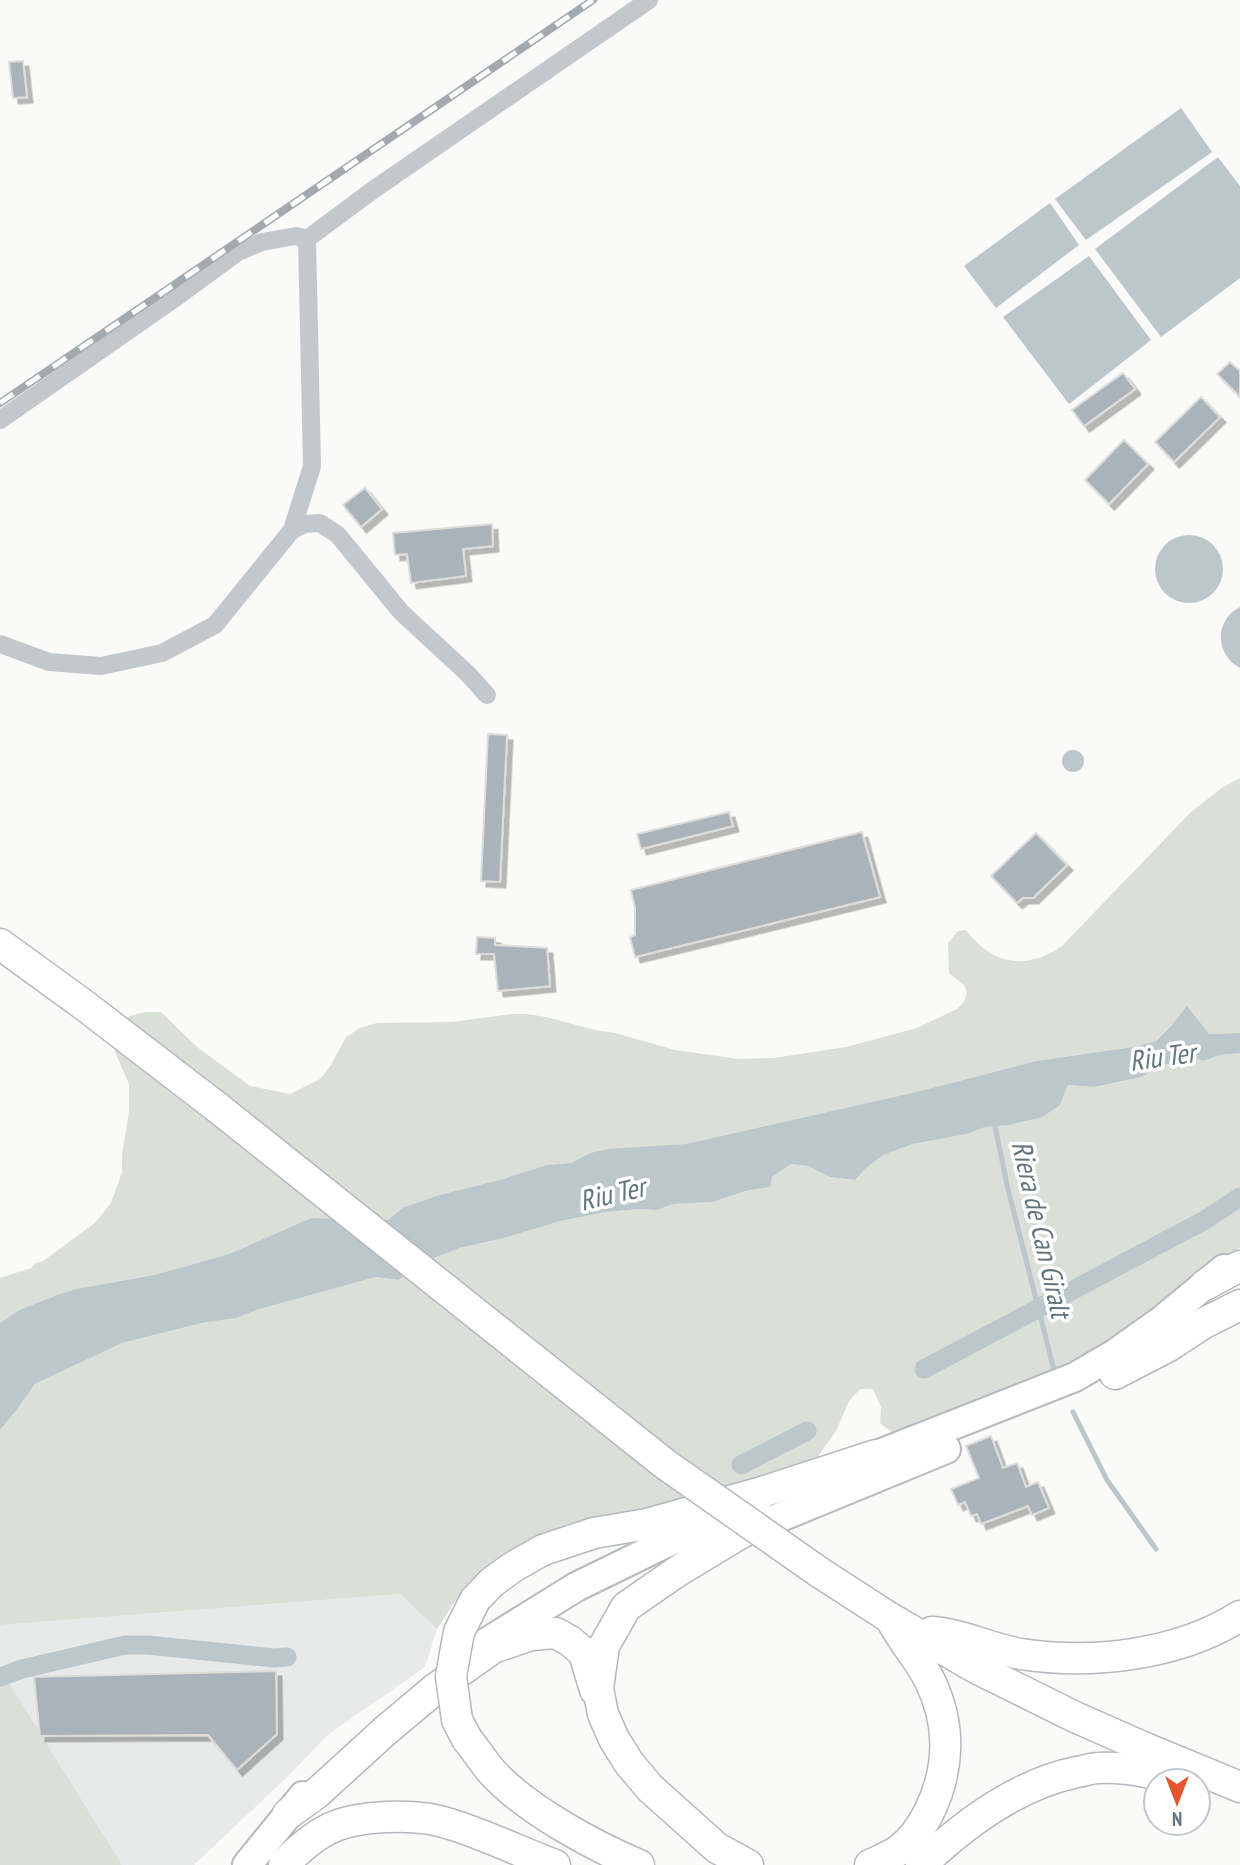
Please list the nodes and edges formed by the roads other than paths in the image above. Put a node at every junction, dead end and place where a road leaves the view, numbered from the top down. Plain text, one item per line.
1 (649, 0) edge
2 (307, 239) junction
3 (0, 420) edge
4 (292, 530) junction
5 (0, 644) edge
6 (486, 695) dead end
7 (0, 944) edge
8 (1240, 1257) edge
9 (1240, 1266) edge
10 (1240, 1279) edge
11 (1205, 1285) junction
12 (1240, 1306) edge
13 (1115, 1374) junction
14 (876, 1455) junction
15 (741, 1533) junction
16 (1240, 1616) edge
17 (901, 1624) junction
18 (531, 1635) junction
19 (603, 1714) junction
20 (1142, 1771) edge
21 (1212, 1784) edge
22 (1235, 1786) edge
23 (288, 1814) junction
24 (923, 1862) edge
25 (247, 1865) edge
26 (269, 1865) edge
27 (284, 1865) edge
28 (555, 1865) edge
29 (639, 1865) edge
30 (748, 1865) edge
31 (870, 1865) edge

1 - 2 street
2 - 3 street
2 - 4 street
4 - 5 street
4 - 6 street
7 - 17 highway, bridge
8 - 11 main road
9 - 11 highway
10 - 13 main road
11 - 14 main road
12 - 13 highway
13 - 15 main road
14 - 23 main road
14 - 29 highway, bridge
15 - 18 main road
15 - 19 highway
16 - 17 highway
17 - 22 highway
17 - 31 highway
18 - 19 highway
18 - 23 highway
18 - 26 main road
19 - 30 highway
20 - 24 highway
21 - 22 highway
23 - 25 main road
27 - 28 highway

